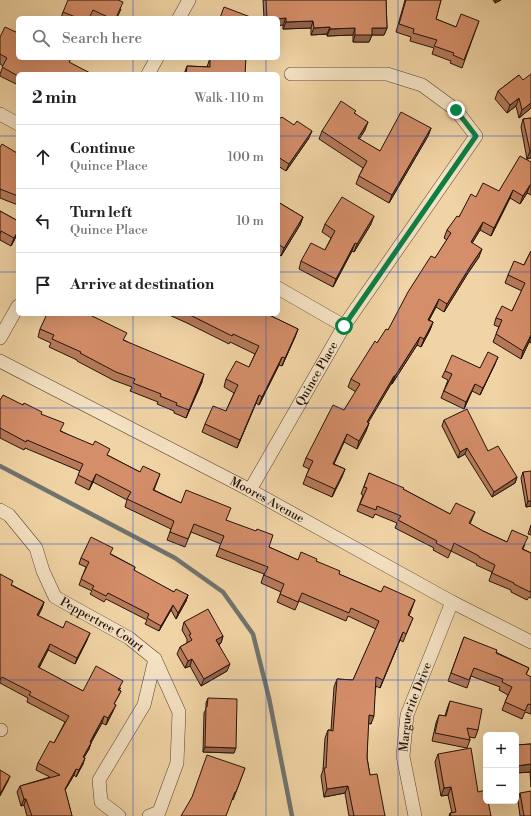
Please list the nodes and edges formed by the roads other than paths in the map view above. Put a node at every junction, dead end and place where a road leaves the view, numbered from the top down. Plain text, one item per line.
1 (189, 0) edge
2 (180, 16) edge
3 (156, 60) edge
4 (149, 72) edge
5 (291, 74) dead end
6 (0, 114) edge
7 (16, 123) edge
8 (280, 289) edge
9 (16, 310) edge
10 (344, 326) junction
11 (0, 338) edge
12 (0, 361) edge
13 (250, 490) junction
14 (0, 510) edge
15 (452, 602) junction
16 (531, 642) edge
17 (155, 659) junction
18 (119, 816) edge
19 (150, 816) edge
20 (416, 816) edge

1 - 2 street
3 - 4 street
5 - 10 street, Quince Place
6 - 7 street
8 - 10 street
9 - 11 street
10 - 13 street, Quince Place
12 - 13 street, Moores Avenue
13 - 15 street, Moores Avenue
14 - 17 street, Peppertree Court
15 - 16 street, Moores Avenue
15 - 20 street, Marguerite Drive
17 - 18 street, Peppertree Court
17 - 19 street, Peppertree Court

